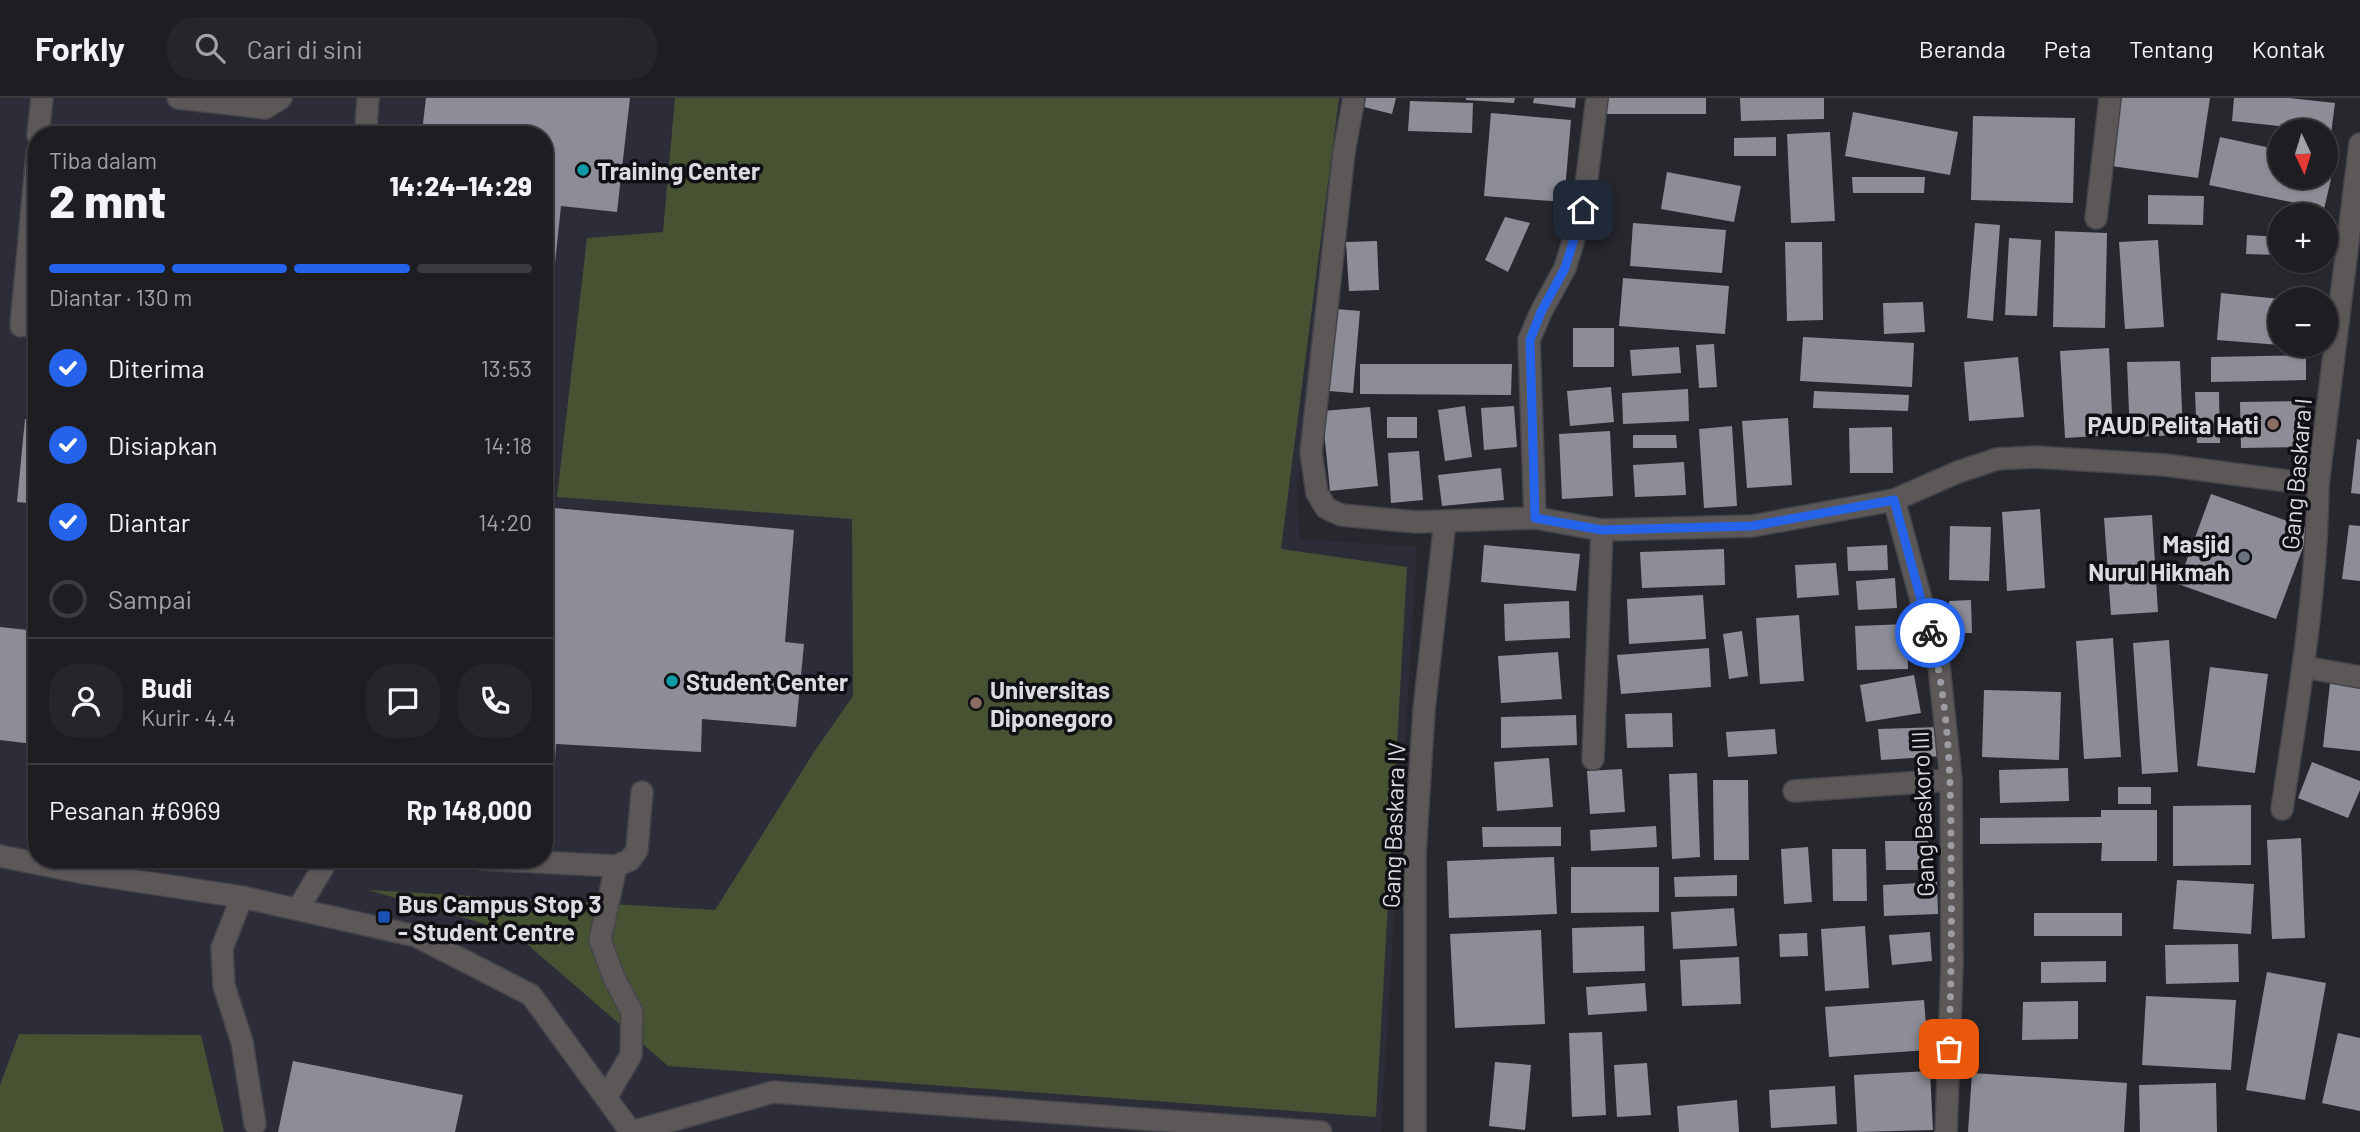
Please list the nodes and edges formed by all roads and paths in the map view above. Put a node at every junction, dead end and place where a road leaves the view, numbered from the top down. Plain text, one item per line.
1 (42, 98) edge
2 (177, 98) edge
3 (281, 98) edge
4 (368, 98) edge
5 (1354, 98) edge
6 (1597, 98) edge
7 (2110, 98) edge
8 (39, 126) edge
9 (366, 126) edge
10 (2360, 144) edge
11 (2096, 218) dead end
12 (28, 251) edge
13 (21, 326) dead end
14 (2318, 485) junction
15 (1894, 500) junction
16 (1535, 518) junction
17 (1446, 521) junction
18 (1602, 530) junction
19 (2303, 667) junction
20 (2360, 677) edge
21 (1593, 759) dead end
22 (1951, 779) junction
23 (1794, 791) dead end
24 (642, 792) dead end
25 (2282, 809) dead end
26 (0, 856) edge
27 (28, 862) edge
28 (553, 863) edge
29 (616, 866) junction
30 (59, 868) edge
31 (323, 868) edge
32 (242, 897) junction
33 (298, 909) junction
34 (606, 1098) junction
35 (255, 1124) dead end
36 (631, 1132) edge
37 (1321, 1132) edge
38 (1415, 1132) edge
39 (1946, 1132) edge

1 - 8 street
2 - 3 street
4 - 9 street
5 - 17 street
6 - 16 street
7 - 11 street
10 - 14 street, Gang Baskara I
12 - 13 street
14 - 15 street
14 - 19 street, Gang Baskara I
15 - 18 street
15 - 22 street, Gang Baskoro III
16 - 17 street
16 - 18 street
17 - 38 street, Gang Baskara IV
18 - 21 street
19 - 20 street
19 - 25 street, Gang Baskara I
22 - 23 street
22 - 39 street, Gang Baskoro III
24 - 29 street
26 - 27 street
28 - 29 street
29 - 34 street
30 - 32 street
31 - 33 street
32 - 33 street
32 - 35 street
33 - 34 street
34 - 36 street
36 - 37 street

